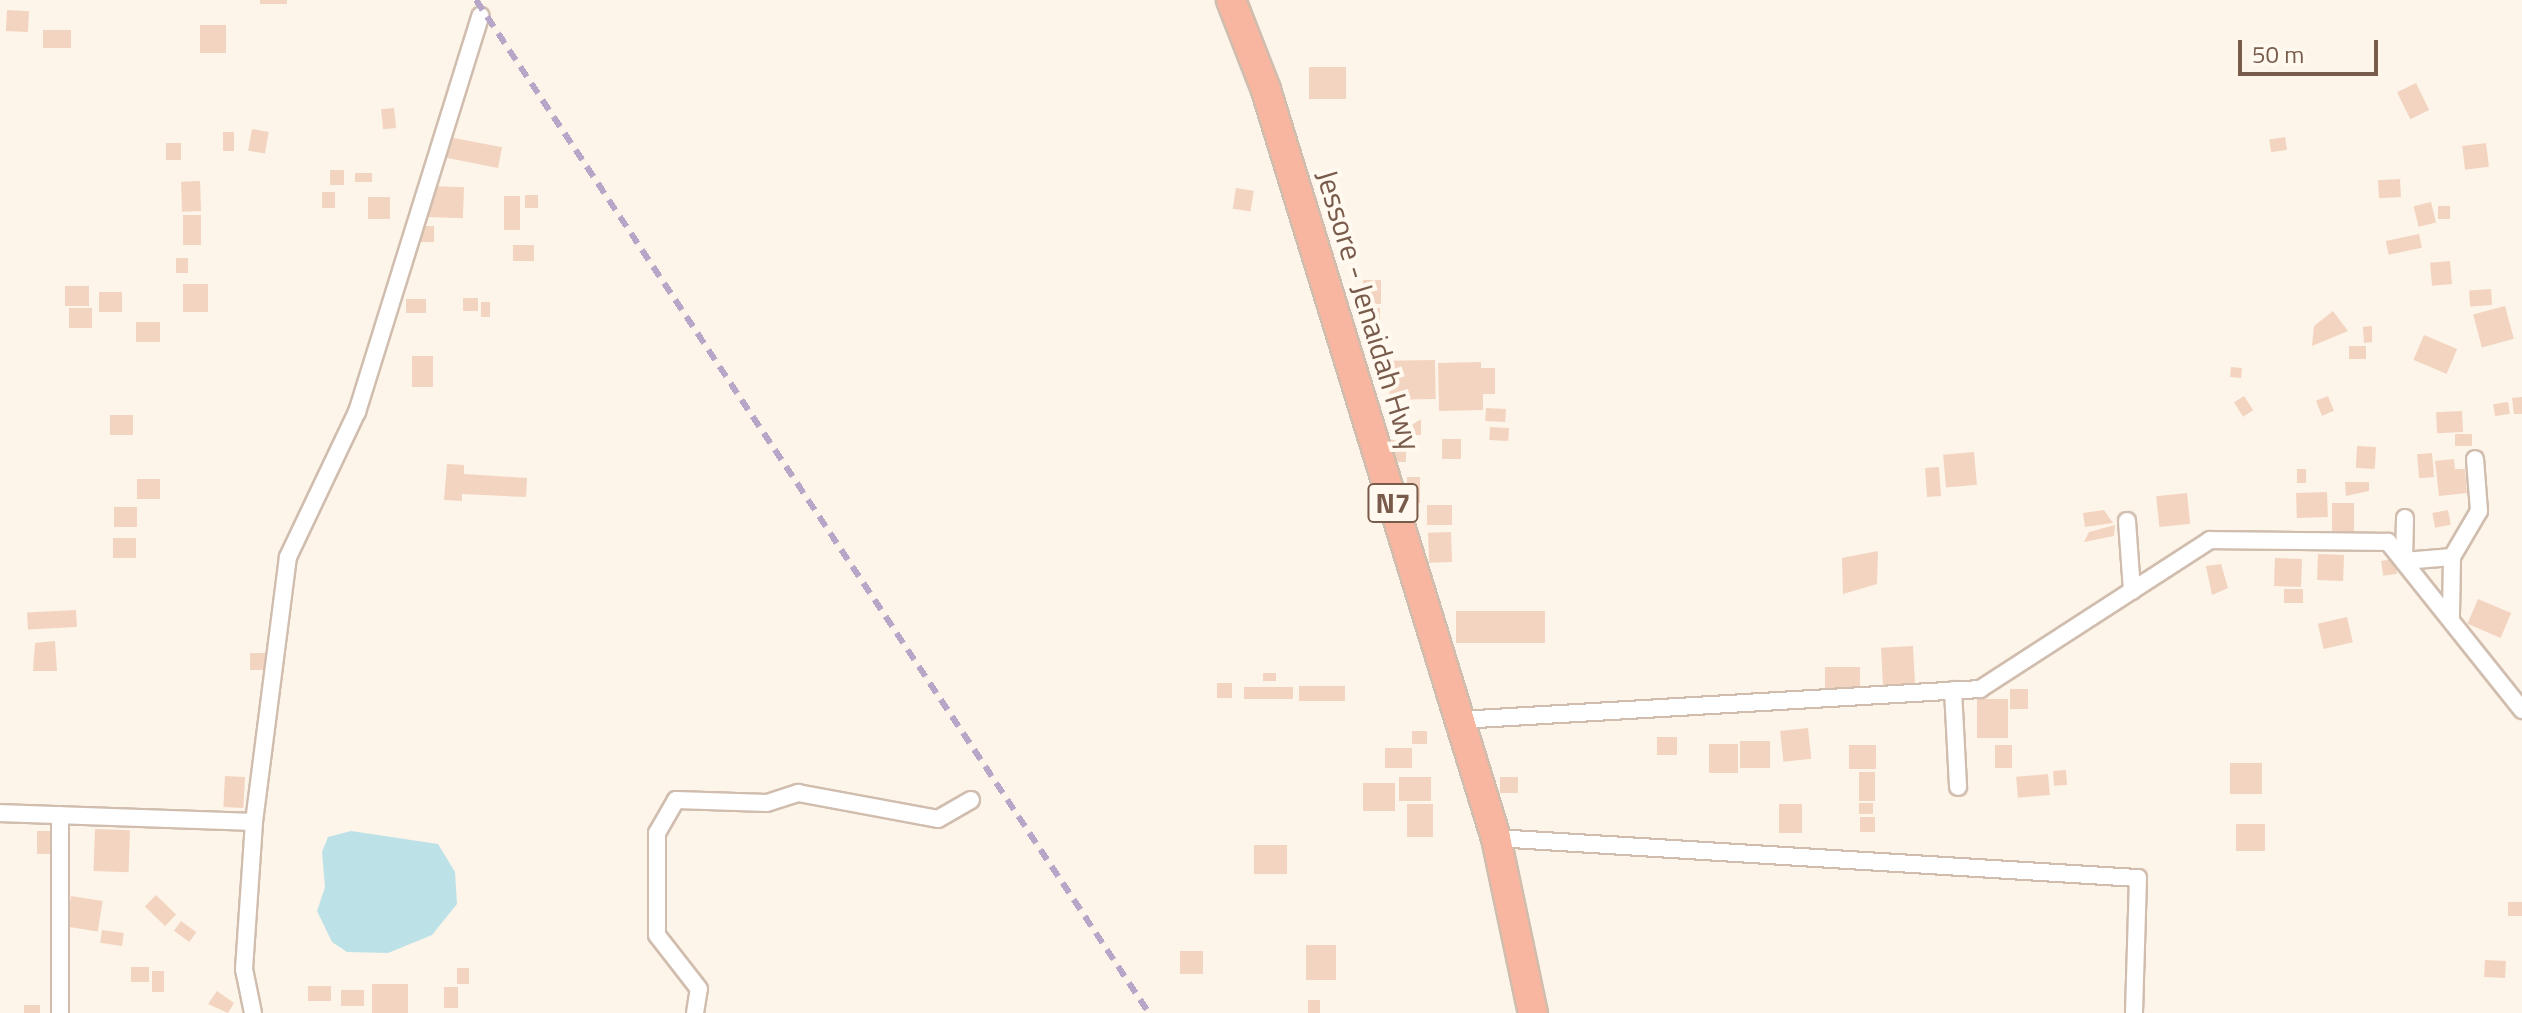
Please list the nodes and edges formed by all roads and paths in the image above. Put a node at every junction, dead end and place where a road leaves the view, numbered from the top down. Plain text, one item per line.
1 (1231, 0) edge
2 (480, 16) dead end
3 (2475, 459) dead end
4 (2405, 518) dead end
5 (2127, 521) dead end
6 (2452, 557) junction
7 (2404, 561) junction
8 (2132, 591) junction
9 (2451, 617) junction
10 (1953, 690) junction
11 (2522, 710) edge
12 (1460, 720) junction
13 (1958, 787) dead end
14 (971, 800) dead end
15 (0, 813) edge
16 (60, 815) junction
17 (254, 822) junction
18 (1496, 838) junction
19 (60, 1013) edge
20 (253, 1013) edge
21 (695, 1013) edge
22 (1533, 1013) edge
23 (2134, 1013) edge

1 - 12 highway, Jessore - Jenaidah Hwy / N7
2 - 17 street
3 - 6 street
4 - 7 street
5 - 8 street
6 - 7 street
6 - 9 street
7 - 8 street
7 - 9 street
8 - 10 street
9 - 11 street
10 - 12 street
10 - 13 street
12 - 18 highway, Jessore - Jenaidah Hwy / N7
14 - 21 street
15 - 16 street
16 - 17 street
16 - 19 street
17 - 20 street
18 - 22 highway, Jessore - Jenaidah Hwy / N7
18 - 23 street

